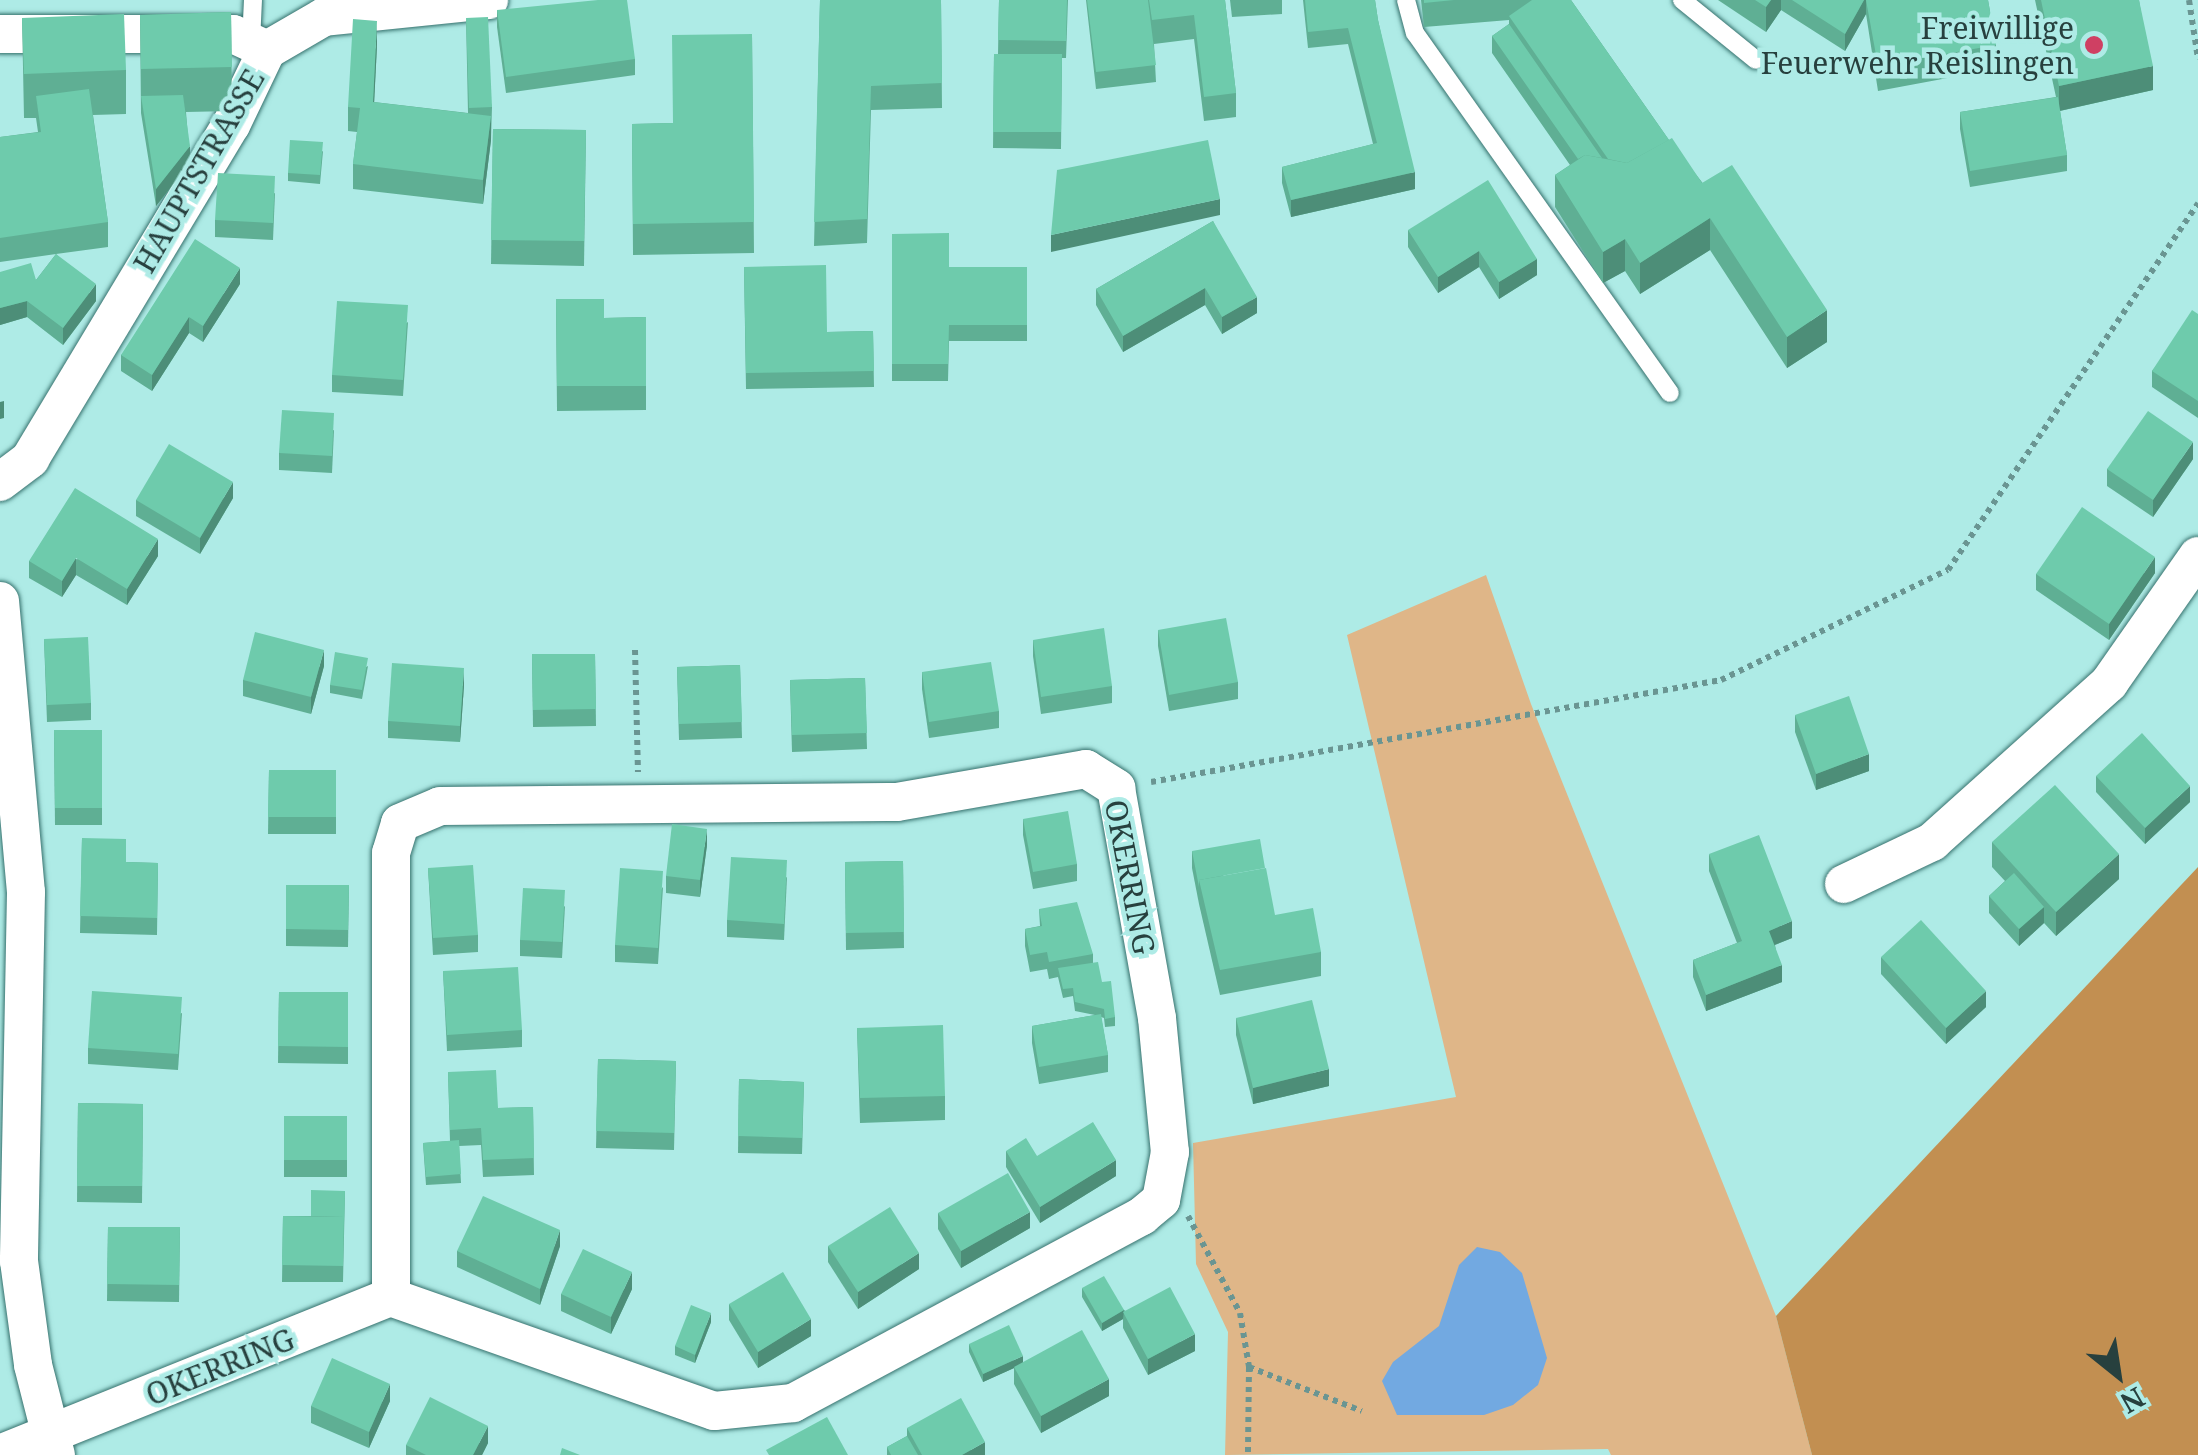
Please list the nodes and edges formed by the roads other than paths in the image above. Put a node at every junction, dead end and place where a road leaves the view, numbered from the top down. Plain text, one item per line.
1 (253, 0) edge
2 (489, 0) edge
3 (1406, 0) edge
4 (1682, 0) edge
5 (0, 34) edge
6 (259, 46) junction
7 (1756, 60) dead end
8 (1670, 393) dead end
9 (0, 482) edge
10 (2198, 556) edge
11 (0, 601) edge
12 (1844, 884) dead end
13 (391, 1297) junction
14 (53, 1446) edge
15 (0, 1454) edge

1 - 6 lane
2 - 6 street, HAUPTSTRASSE
3 - 8 lane
4 - 7 lane
5 - 6 street
6 - 9 street, HAUPTSTRASSE
10 - 12 street
11 - 14 street
13 - 13 street, OKERRING
13 - 14 street, OKERRING
14 - 15 street, OKERRING

